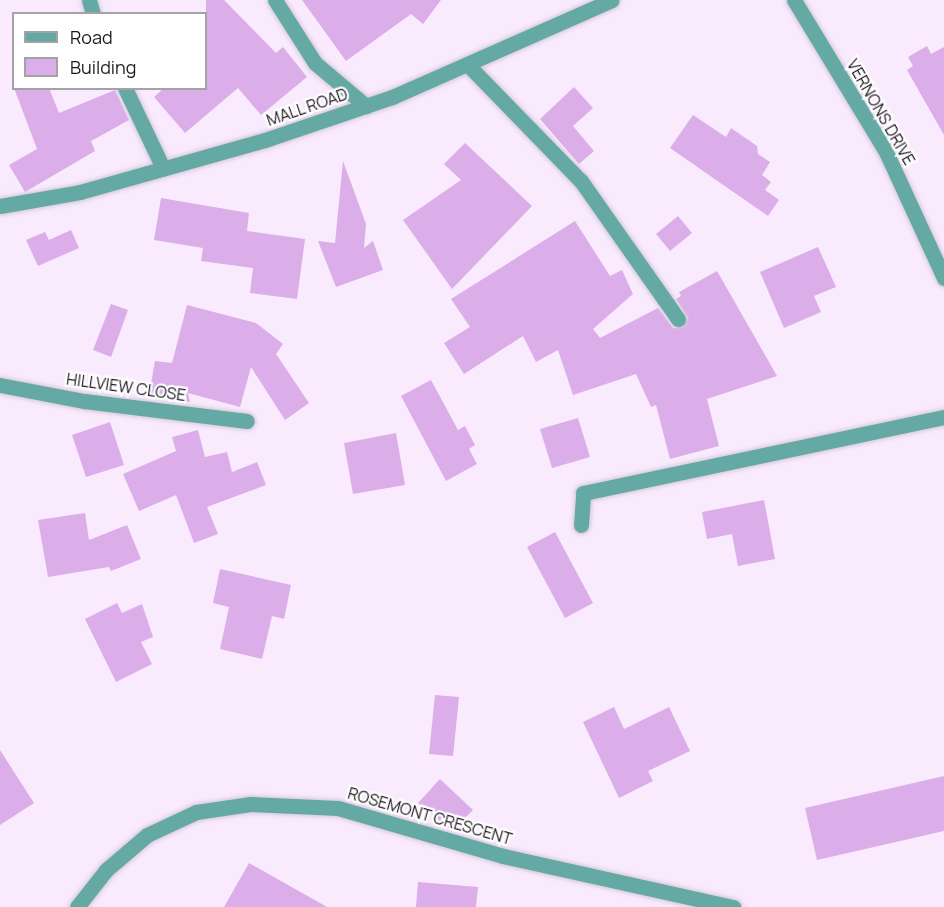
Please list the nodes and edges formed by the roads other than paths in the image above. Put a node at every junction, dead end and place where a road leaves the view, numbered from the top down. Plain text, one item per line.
1 (275, 0) edge
2 (612, 0) edge
3 (794, 0) edge
4 (468, 65) junction
5 (126, 90) edge
6 (366, 106) junction
7 (163, 168) junction
8 (0, 206) edge
9 (944, 278) edge
10 (678, 319) dead end
11 (0, 385) edge
12 (944, 417) edge
13 (247, 421) dead end
14 (581, 525) dead end
15 (77, 907) edge
16 (733, 907) edge

1 - 6 street
2 - 4 street, MALL ROAD
3 - 9 street, VERNONS DRIVE
4 - 6 street, MALL ROAD
4 - 10 street
5 - 7 street
6 - 7 street, MALL ROAD
7 - 8 street, MALL ROAD
11 - 13 street, HILLVIEW CLOSE
12 - 14 street
15 - 16 street, ROSEMONT CRESCENT

